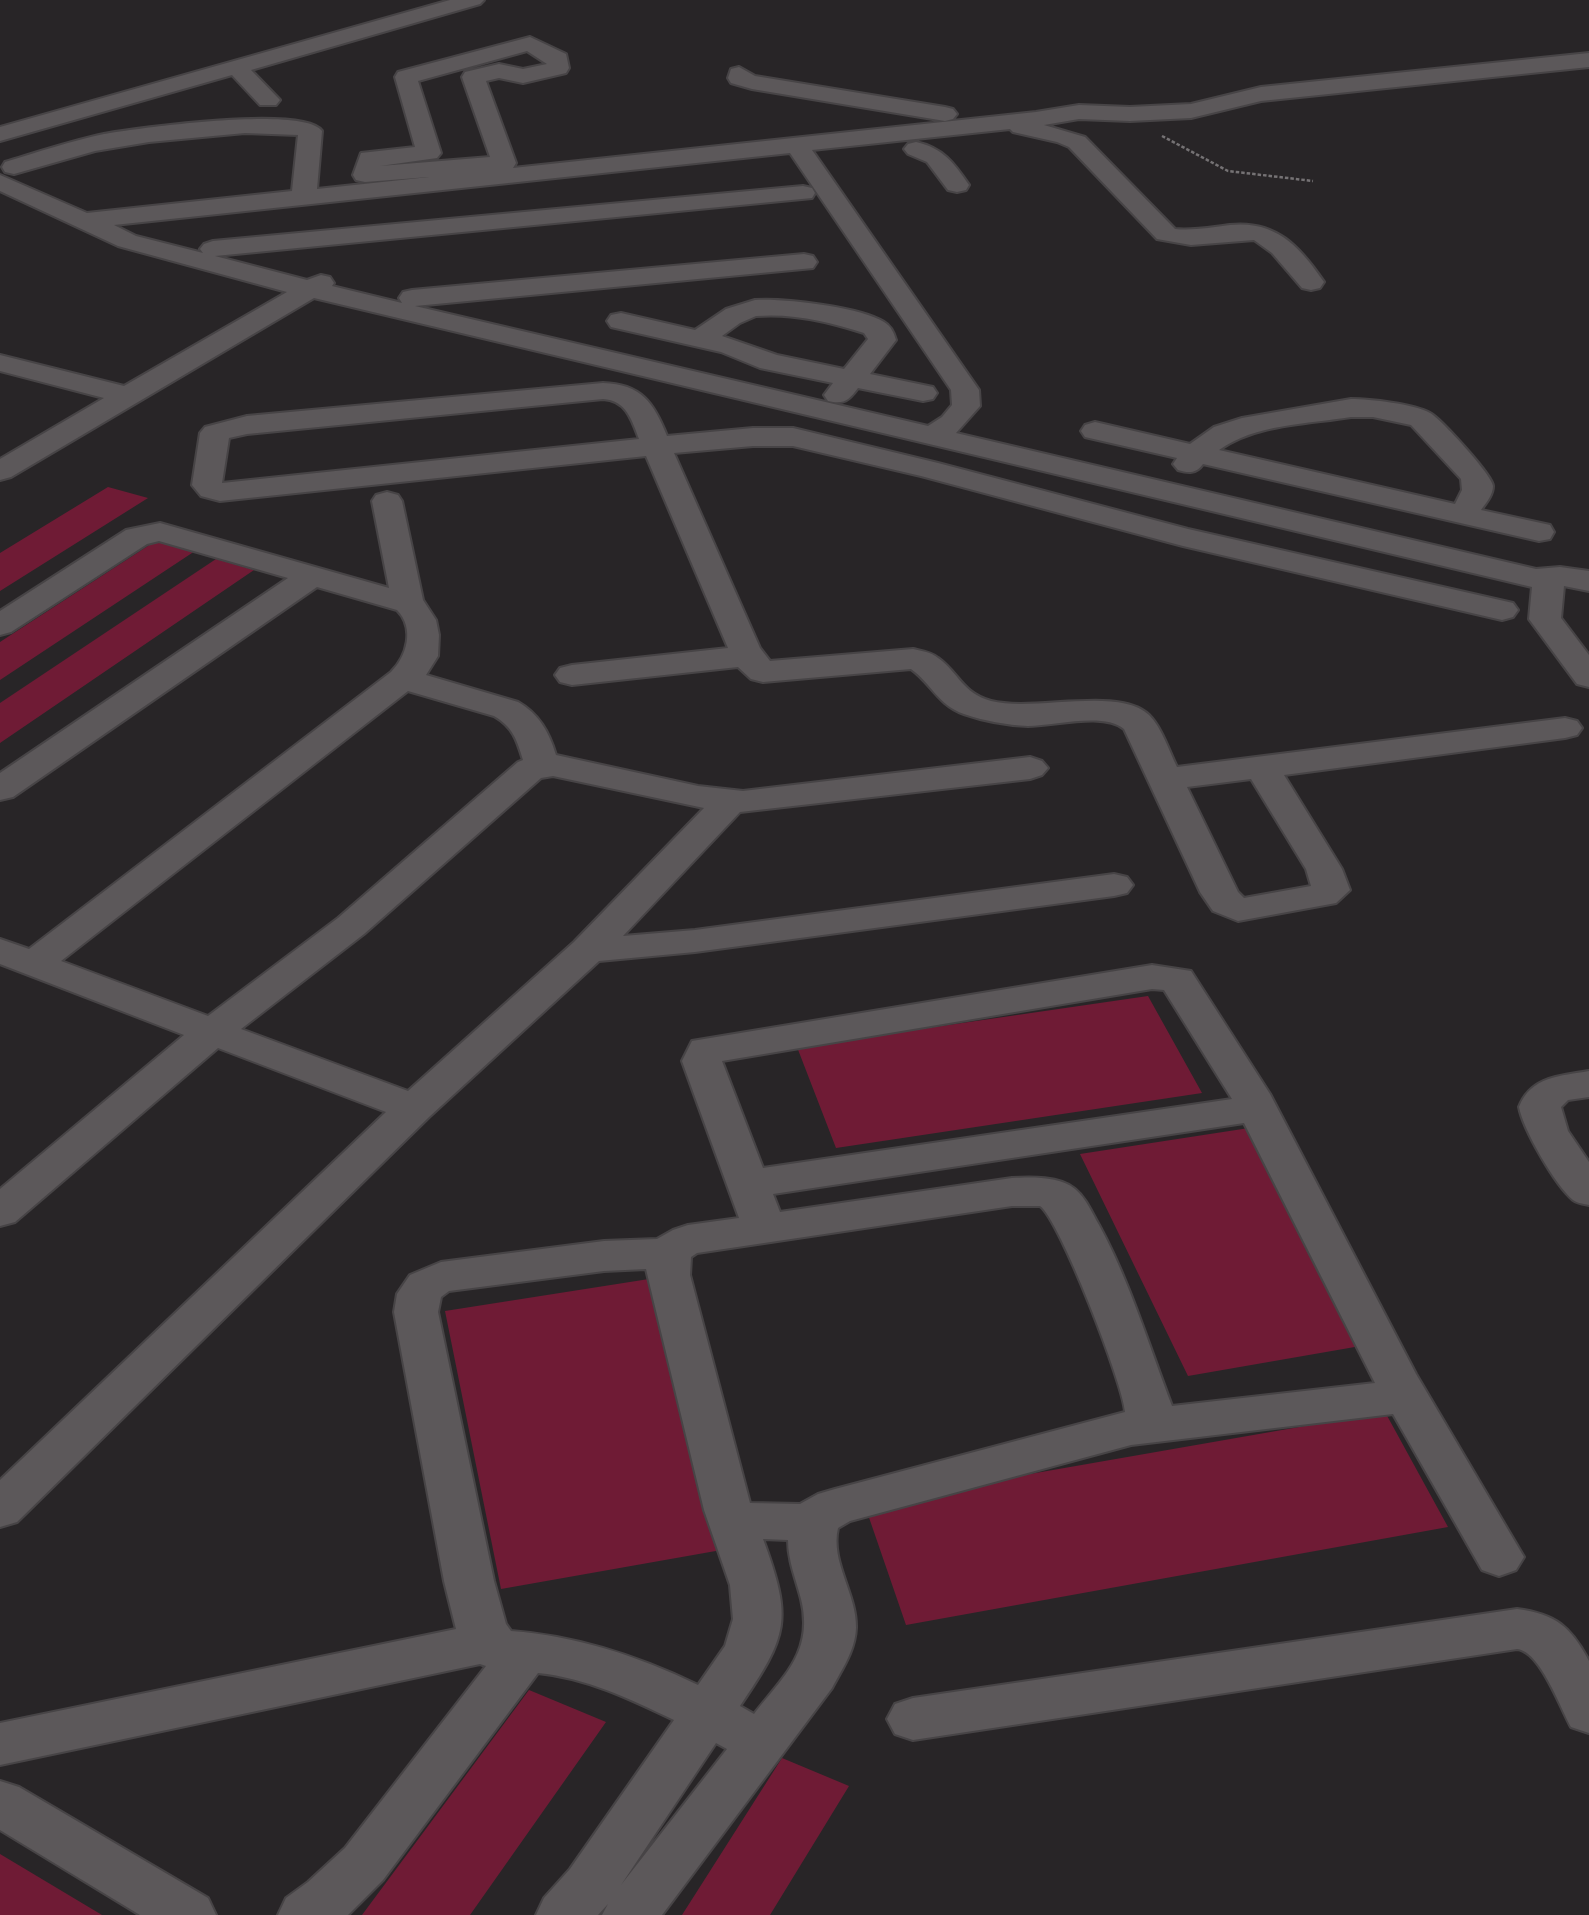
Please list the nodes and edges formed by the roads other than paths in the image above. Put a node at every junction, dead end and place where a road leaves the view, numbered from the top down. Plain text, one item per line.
1 (473, 0) edge
2 (411, 9) edge
3 (493, 54) junction
4 (1589, 60) edge
5 (236, 67) junction
6 (286, 104) dead end
7 (0, 114) edge
8 (955, 114) junction
9 (997, 123) junction
10 (0, 134) edge
11 (909, 141) junction
12 (801, 151) junction
13 (5, 170) edge
14 (957, 185) dead end
15 (803, 193) dead end
16 (304, 197) junction
17 (114, 218) junction
18 (83, 221) junction
19 (213, 249) junction
20 (804, 262) dead end
21 (308, 282) junction
22 (1311, 282) dead end
23 (412, 298) junction
24 (621, 321) dead end
25 (700, 339) junction
26 (0, 363) edge
27 (844, 387) junction
28 (117, 393) junction
29 (923, 393) dead end
30 (942, 430) junction
31 (1095, 431) dead end
32 (656, 446) junction
33 (0, 450) edge
34 (1197, 453) junction
35 (1235, 461) junction
36 (0, 471) edge
37 (1176, 486) junction
38 (1215, 495) junction
39 (387, 501) dead end
40 (1464, 513) junction
41 (1144, 526) junction
42 (1539, 532) dead end
43 (1183, 537) junction
44 (314, 576) junction
45 (1574, 578) edge
46 (408, 603) junction
47 (1502, 610) dead end
48 (0, 625) edge
49 (748, 656) junction
50 (572, 675) dead end
51 (1589, 677) edge
52 (403, 678) junction
53 (1565, 728) dead end
54 (542, 765) junction
55 (1030, 768) dead end
56 (1262, 768) junction
57 (1167, 779) junction
58 (0, 789) edge
59 (730, 802) junction
60 (1114, 885) dead end
61 (588, 950) junction
62 (17, 957) edge
63 (213, 1031) junction
64 (1589, 1084) edge
65 (414, 1108) junction
66 (1257, 1108) junction
67 (750, 1184) junction
68 (1589, 1191) edge
69 (0, 1212) edge
70 (764, 1228) junction
71 (669, 1253) junction
72 (1406, 1396) junction
73 (1131, 1428) junction
74 (0, 1509) edge
75 (731, 1520) junction
76 (814, 1523) junction
77 (1499, 1558) dead end
78 (507, 1646) junction
79 (1589, 1712) edge
80 (706, 1713) junction
81 (913, 1718) dead end
82 (761, 1742) junction
83 (0, 1744) edge
84 (0, 1803) edge
85 (188, 1915) edge
86 (306, 1915) edge
87 (564, 1915) edge
88 (630, 1915) edge

1 - 2 street
2 - 3 street
2 - 5 street
2 - 7 street
3 - 3 street
4 - 9 street
5 - 6 street
5 - 10 street
8 - 8 street
8 - 9 street
9 - 11 street
9 - 22 street
11 - 12 street
11 - 14 street
12 - 16 street
12 - 30 street
13 - 16 street
13 - 17 street
13 - 18 street
15 - 19 street
16 - 17 street
17 - 18 street
17 - 19 street
18 - 21 street
19 - 21 street
20 - 23 street
21 - 23 street
21 - 28 street
21 - 30 street
23 - 27 street
24 - 25 street
25 - 27 street
25 - 27 street
26 - 28 street
27 - 29 street
27 - 30 street
28 - 33 street
28 - 36 street
30 - 37 street
31 - 34 street
32 - 32 street
32 - 41 street
32 - 49 street
34 - 35 street
34 - 37 street
34 - 40 street
35 - 38 street
35 - 40 street
37 - 38 street
37 - 41 street
38 - 43 street
38 - 45 street
39 - 46 street
40 - 42 street
41 - 43 street
43 - 47 street
44 - 46 street
44 - 48 street
44 - 58 street
45 - 51 street
46 - 52 street
49 - 50 street
49 - 57 street
52 - 54 street
52 - 62 street
53 - 56 street
54 - 59 street
54 - 63 street
55 - 59 street
56 - 57 street
56 - 57 street
59 - 61 street
60 - 61 street
61 - 65 street
62 - 63 street
63 - 65 street
63 - 69 street
64 - 68 street
65 - 74 street
66 - 67 street
66 - 67 street
66 - 72 street
67 - 70 street
70 - 71 street
70 - 73 street
71 - 75 street
71 - 78 street
72 - 73 street
72 - 77 street
73 - 76 street
75 - 76 street
75 - 80 street
76 - 82 street
78 - 80 street
78 - 83 street
78 - 86 street
79 - 81 street
80 - 82 street
80 - 87 street
82 - 88 street
84 - 85 street

